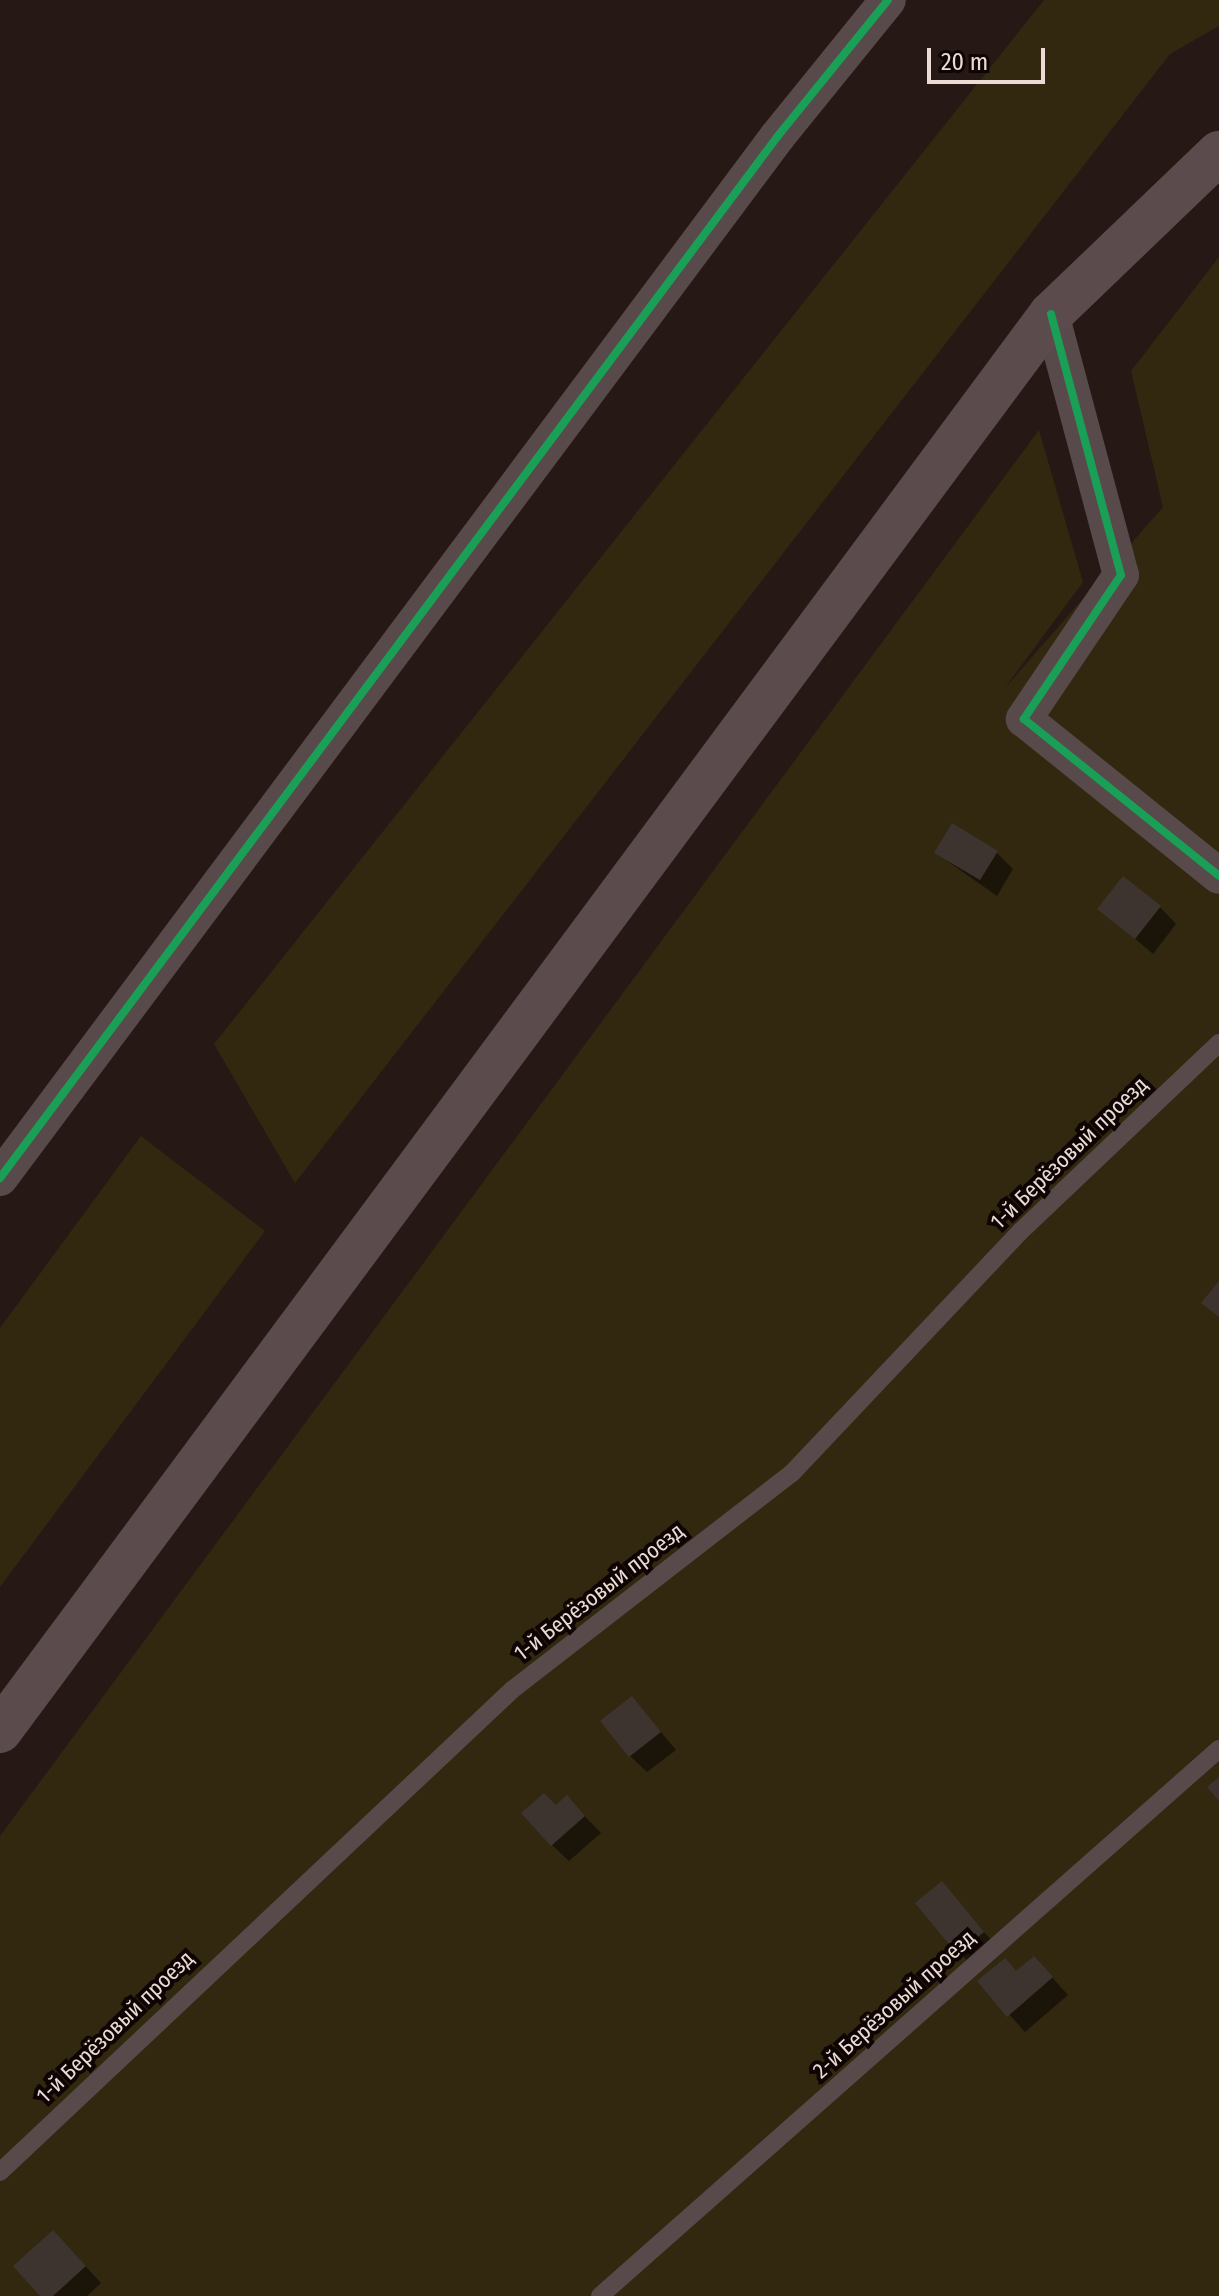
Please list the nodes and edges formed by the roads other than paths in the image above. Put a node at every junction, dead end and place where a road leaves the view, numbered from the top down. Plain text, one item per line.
1 (888, 0) edge
2 (1219, 153) edge
3 (1051, 314) junction
4 (1219, 876) edge
5 (1219, 1043) edge
6 (0, 1178) edge
7 (0, 1731) edge
8 (1219, 1749) edge
9 (0, 2172) edge
10 (600, 2296) edge

1 - 6 street
2 - 3 main road
3 - 4 street
3 - 7 main road
5 - 9 lane, 1-й Берёзовый проезд
8 - 10 lane, 2-й Берёзовый проезд

